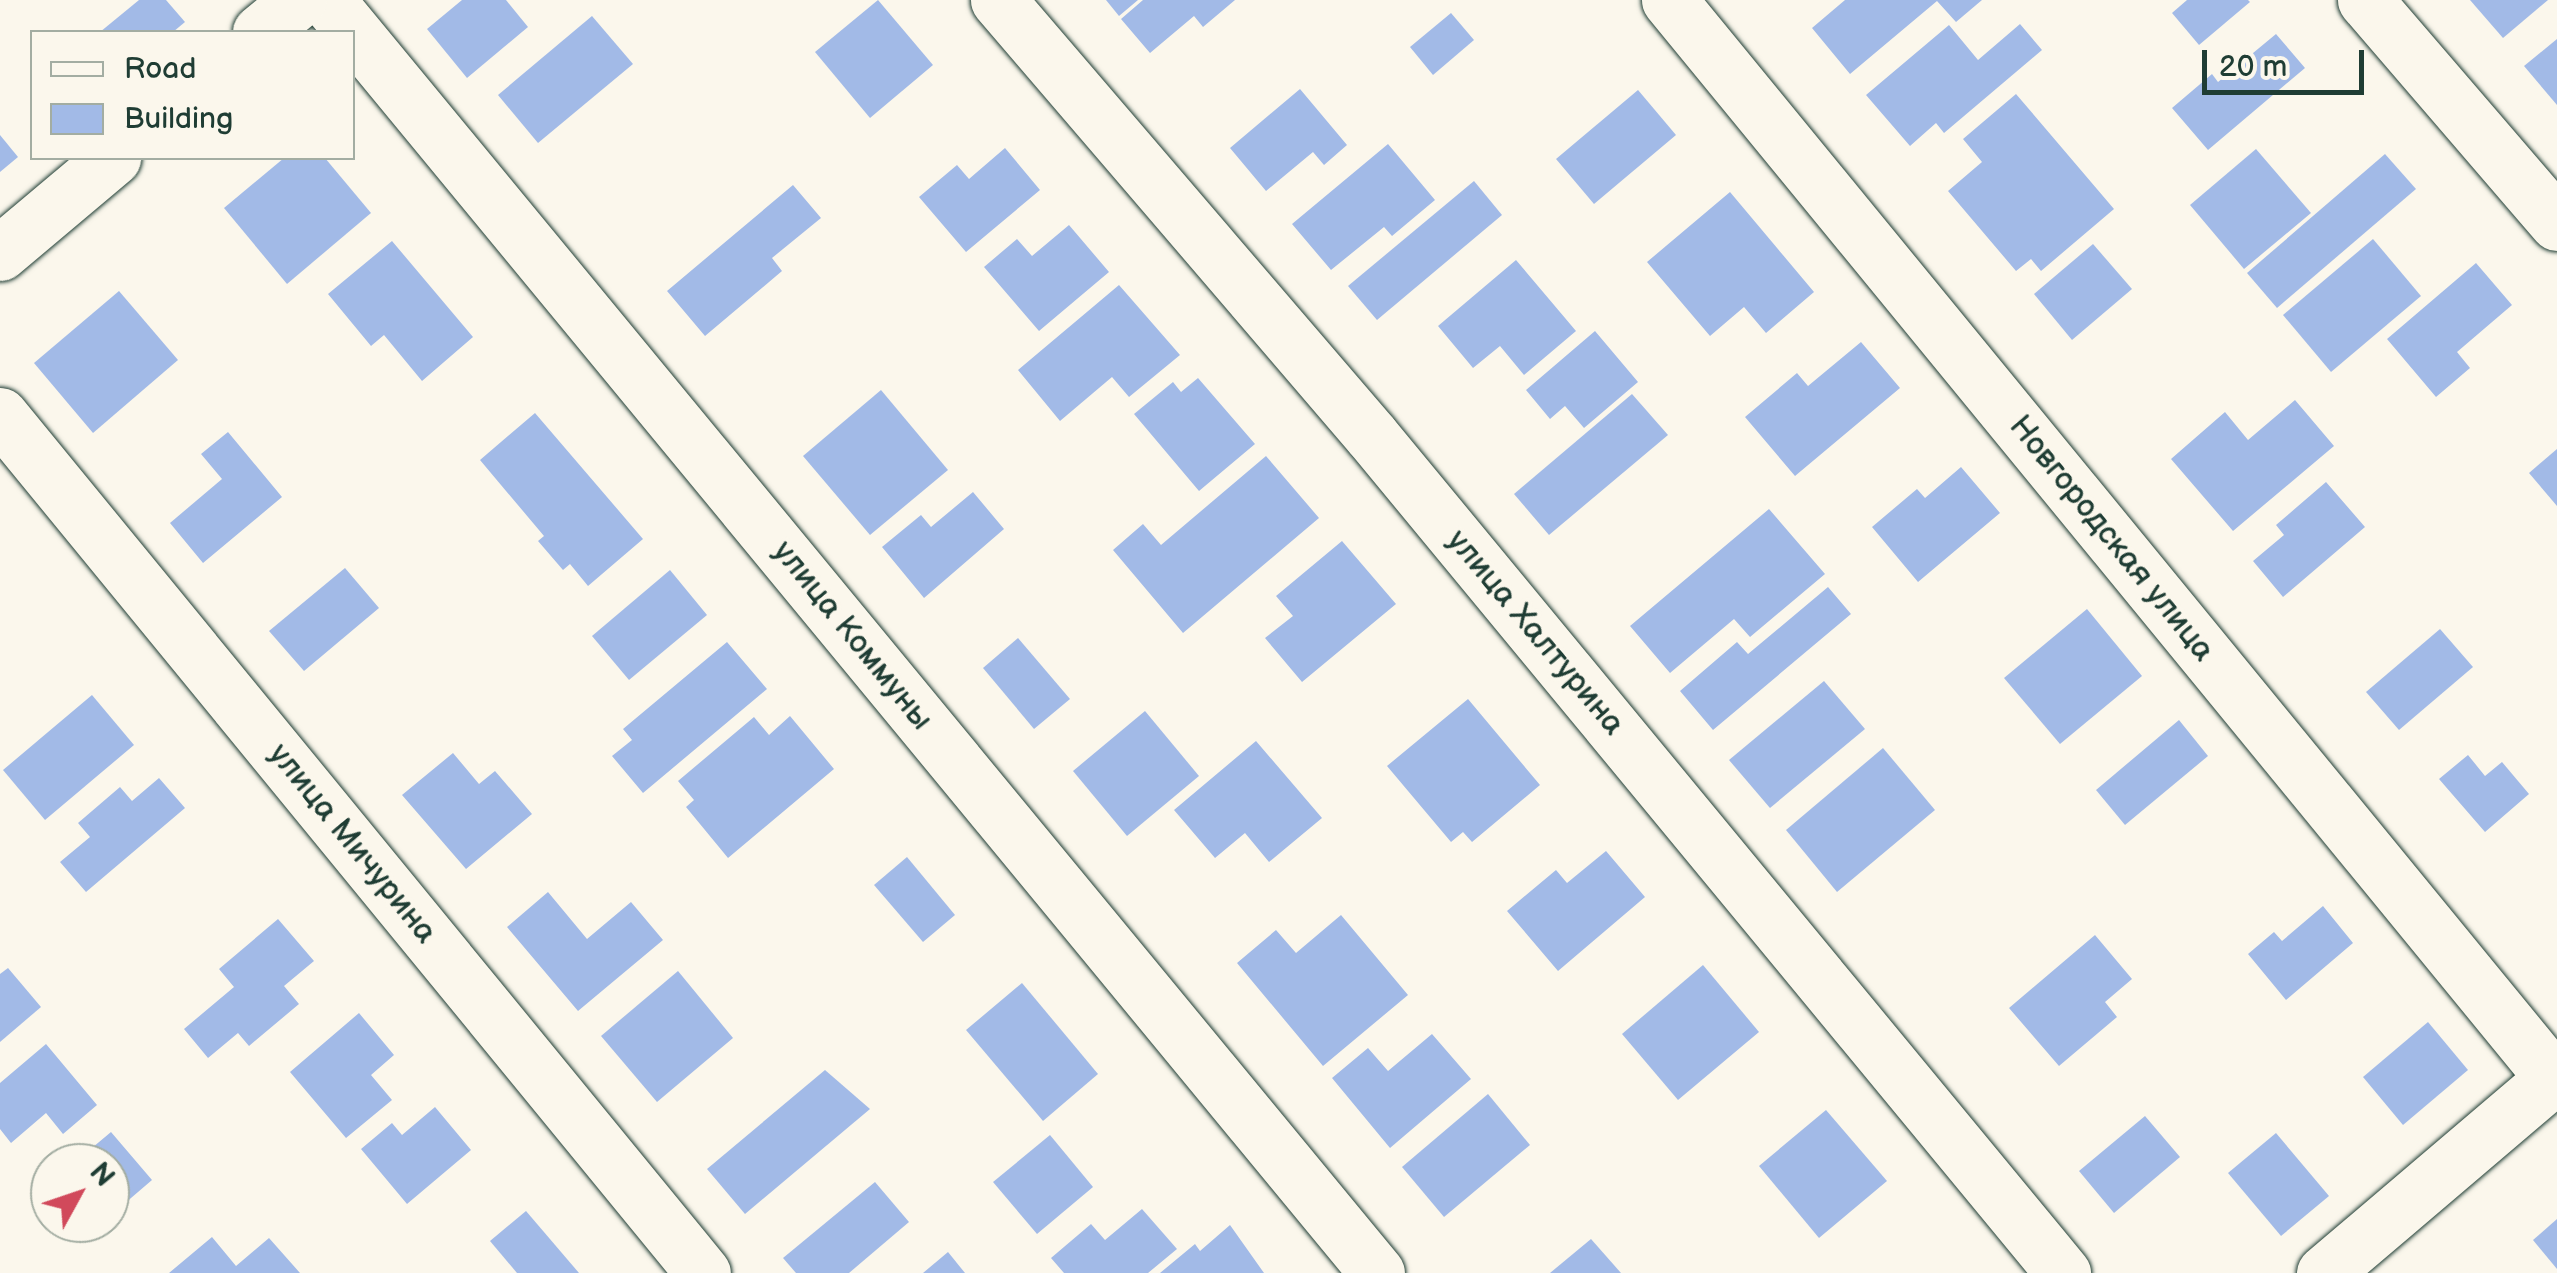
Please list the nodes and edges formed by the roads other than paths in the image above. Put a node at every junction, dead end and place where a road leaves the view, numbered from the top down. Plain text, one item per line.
1 (298, 0) edge
2 (328, 0) edge
3 (998, 0) edge
4 (1669, 0) edge
5 (2365, 0) edge
6 (262, 30) edge
7 (353, 30) edge
8 (355, 33) edge
9 (111, 160) edge
10 (2557, 223) edge
11 (0, 253) edge
12 (0, 415) edge
13 (2555, 1076) edge
14 (704, 1273) edge
15 (1377, 1273) edge
16 (2063, 1273) edge
17 (2324, 1273) edge

1 - 6 street
2 - 7 street, улица Коммуны
3 - 16 street, улица Халтурина
4 - 13 street, Новгородская улица
5 - 10 street
8 - 15 street, улица Коммуны
9 - 11 street
12 - 14 street, улица Мичурина
13 - 17 street

